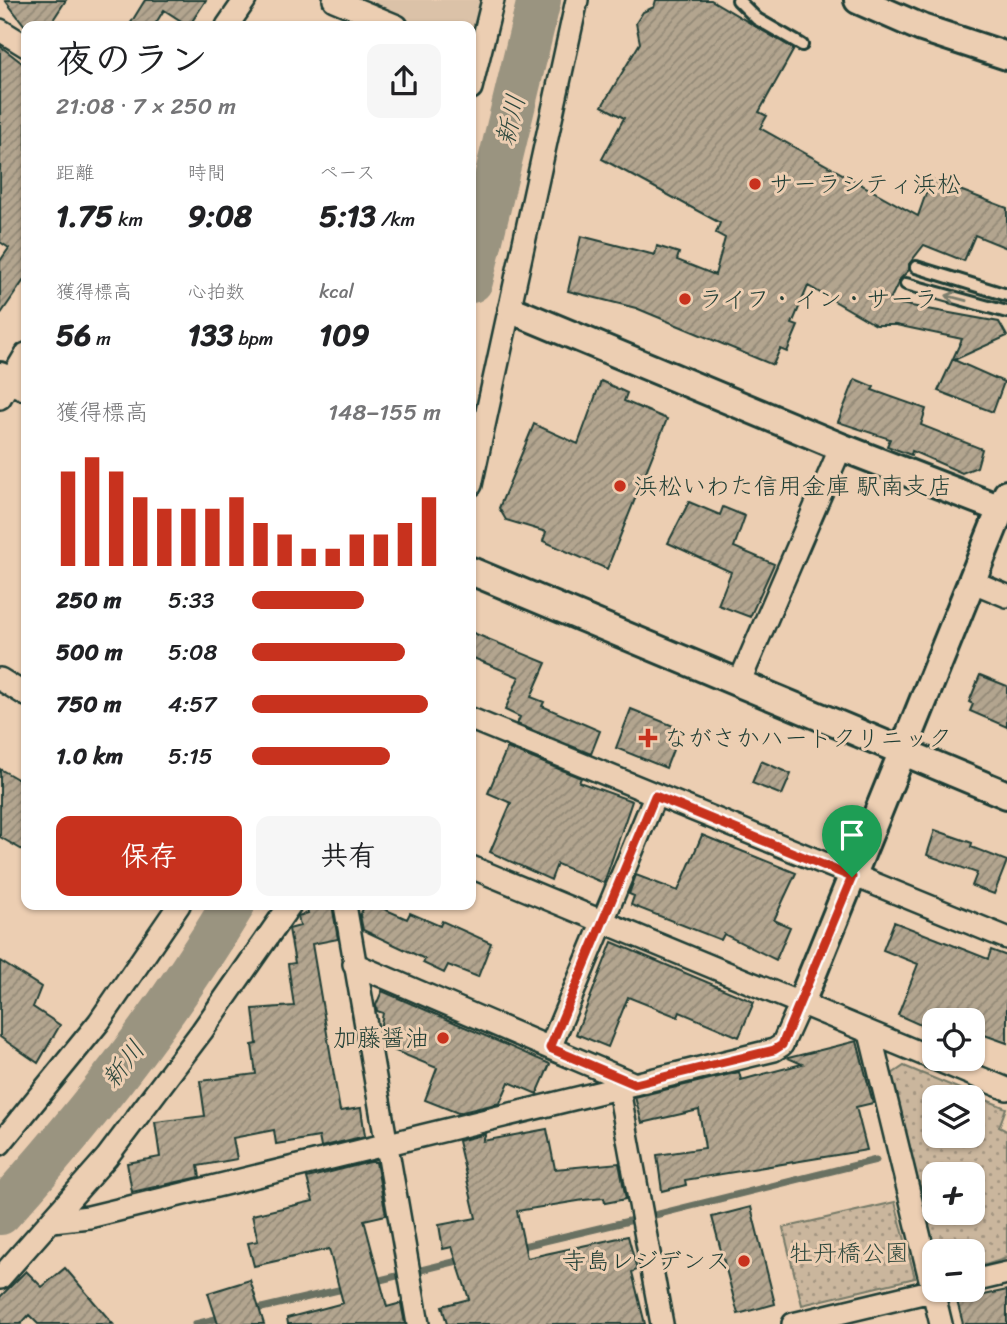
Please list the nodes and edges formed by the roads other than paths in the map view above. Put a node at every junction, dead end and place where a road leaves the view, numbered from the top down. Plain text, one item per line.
1 (245, 0) edge
2 (334, 0) edge
3 (493, 0) edge
4 (577, 0) edge
5 (738, 0) edge
6 (858, 0) edge
7 (230, 21) edge
8 (385, 21) edge
9 (0, 30) edge
10 (21, 43) edge
11 (802, 45) dead end
12 (476, 52) edge
13 (1007, 56) edge
14 (916, 267) dead end
15 (906, 284) dead end
16 (1007, 295) edge
17 (512, 310) junction
18 (1007, 312) edge
19 (21, 363) edge
20 (9, 385) edge
21 (841, 447) junction
22 (476, 464) edge
23 (1004, 502) edge
24 (476, 573) edge
25 (971, 581) junction
26 (1007, 596) edge
27 (0, 679) edge
28 (739, 683) junction
29 (21, 692) edge
30 (476, 721) edge
31 (904, 752) junction
32 (1007, 795) edge
33 (655, 796) junction
34 (476, 869) edge
35 (852, 877) junction
36 (176, 910) edge
37 (286, 910) edge
38 (346, 910) edge
39 (602, 922) junction
40 (1007, 939) edge
41 (354, 964) junction
42 (800, 1004) junction
43 (870, 1034) junction
44 (550, 1048) junction
45 (627, 1087) junction
46 (1007, 1089) edge
47 (0, 1144) edge
48 (388, 1145) junction
49 (52, 1222) junction
50 (922, 1244) edge
51 (1007, 1273) edge
52 (0, 1278) edge
53 (985, 1278) edge
54 (922, 1293) edge
55 (936, 1302) edge
56 (418, 1324) edge
57 (662, 1324) edge
58 (793, 1324) edge
59 (941, 1324) edge

1 - 7 street
2 - 8 street
3 - 12 street
4 - 17 street
5 - 11 lane
6 - 13 street
9 - 10 street
14 - 16 lane
18 -> 15 lane
17 - 21 street
17 - 22 street
19 - 20 street
21 - 23 street
21 - 28 street
23 - 25 street
24 - 28 street
25 - 26 street
25 - 31 street
27 - 29 street
28 - 31 street
30 - 33 street
31 - 32 street
31 - 35 street
33 - 35 street
33 - 39 street
34 - 39 street
35 - 40 street
35 - 42 street
36 - 47 street
37 - 49 street
38 - 41 street
39 - 42 street
39 - 44 street
41 - 44 street
41 - 48 street
42 - 43 street
42 - 45 street
43 - 46 street
43 - 50 street
44 - 45 street
45 - 48 street
45 - 57 street
48 - 49 street
48 - 56 street
49 - 52 street
51 - 53 street
54 - 58 street
55 - 59 street

